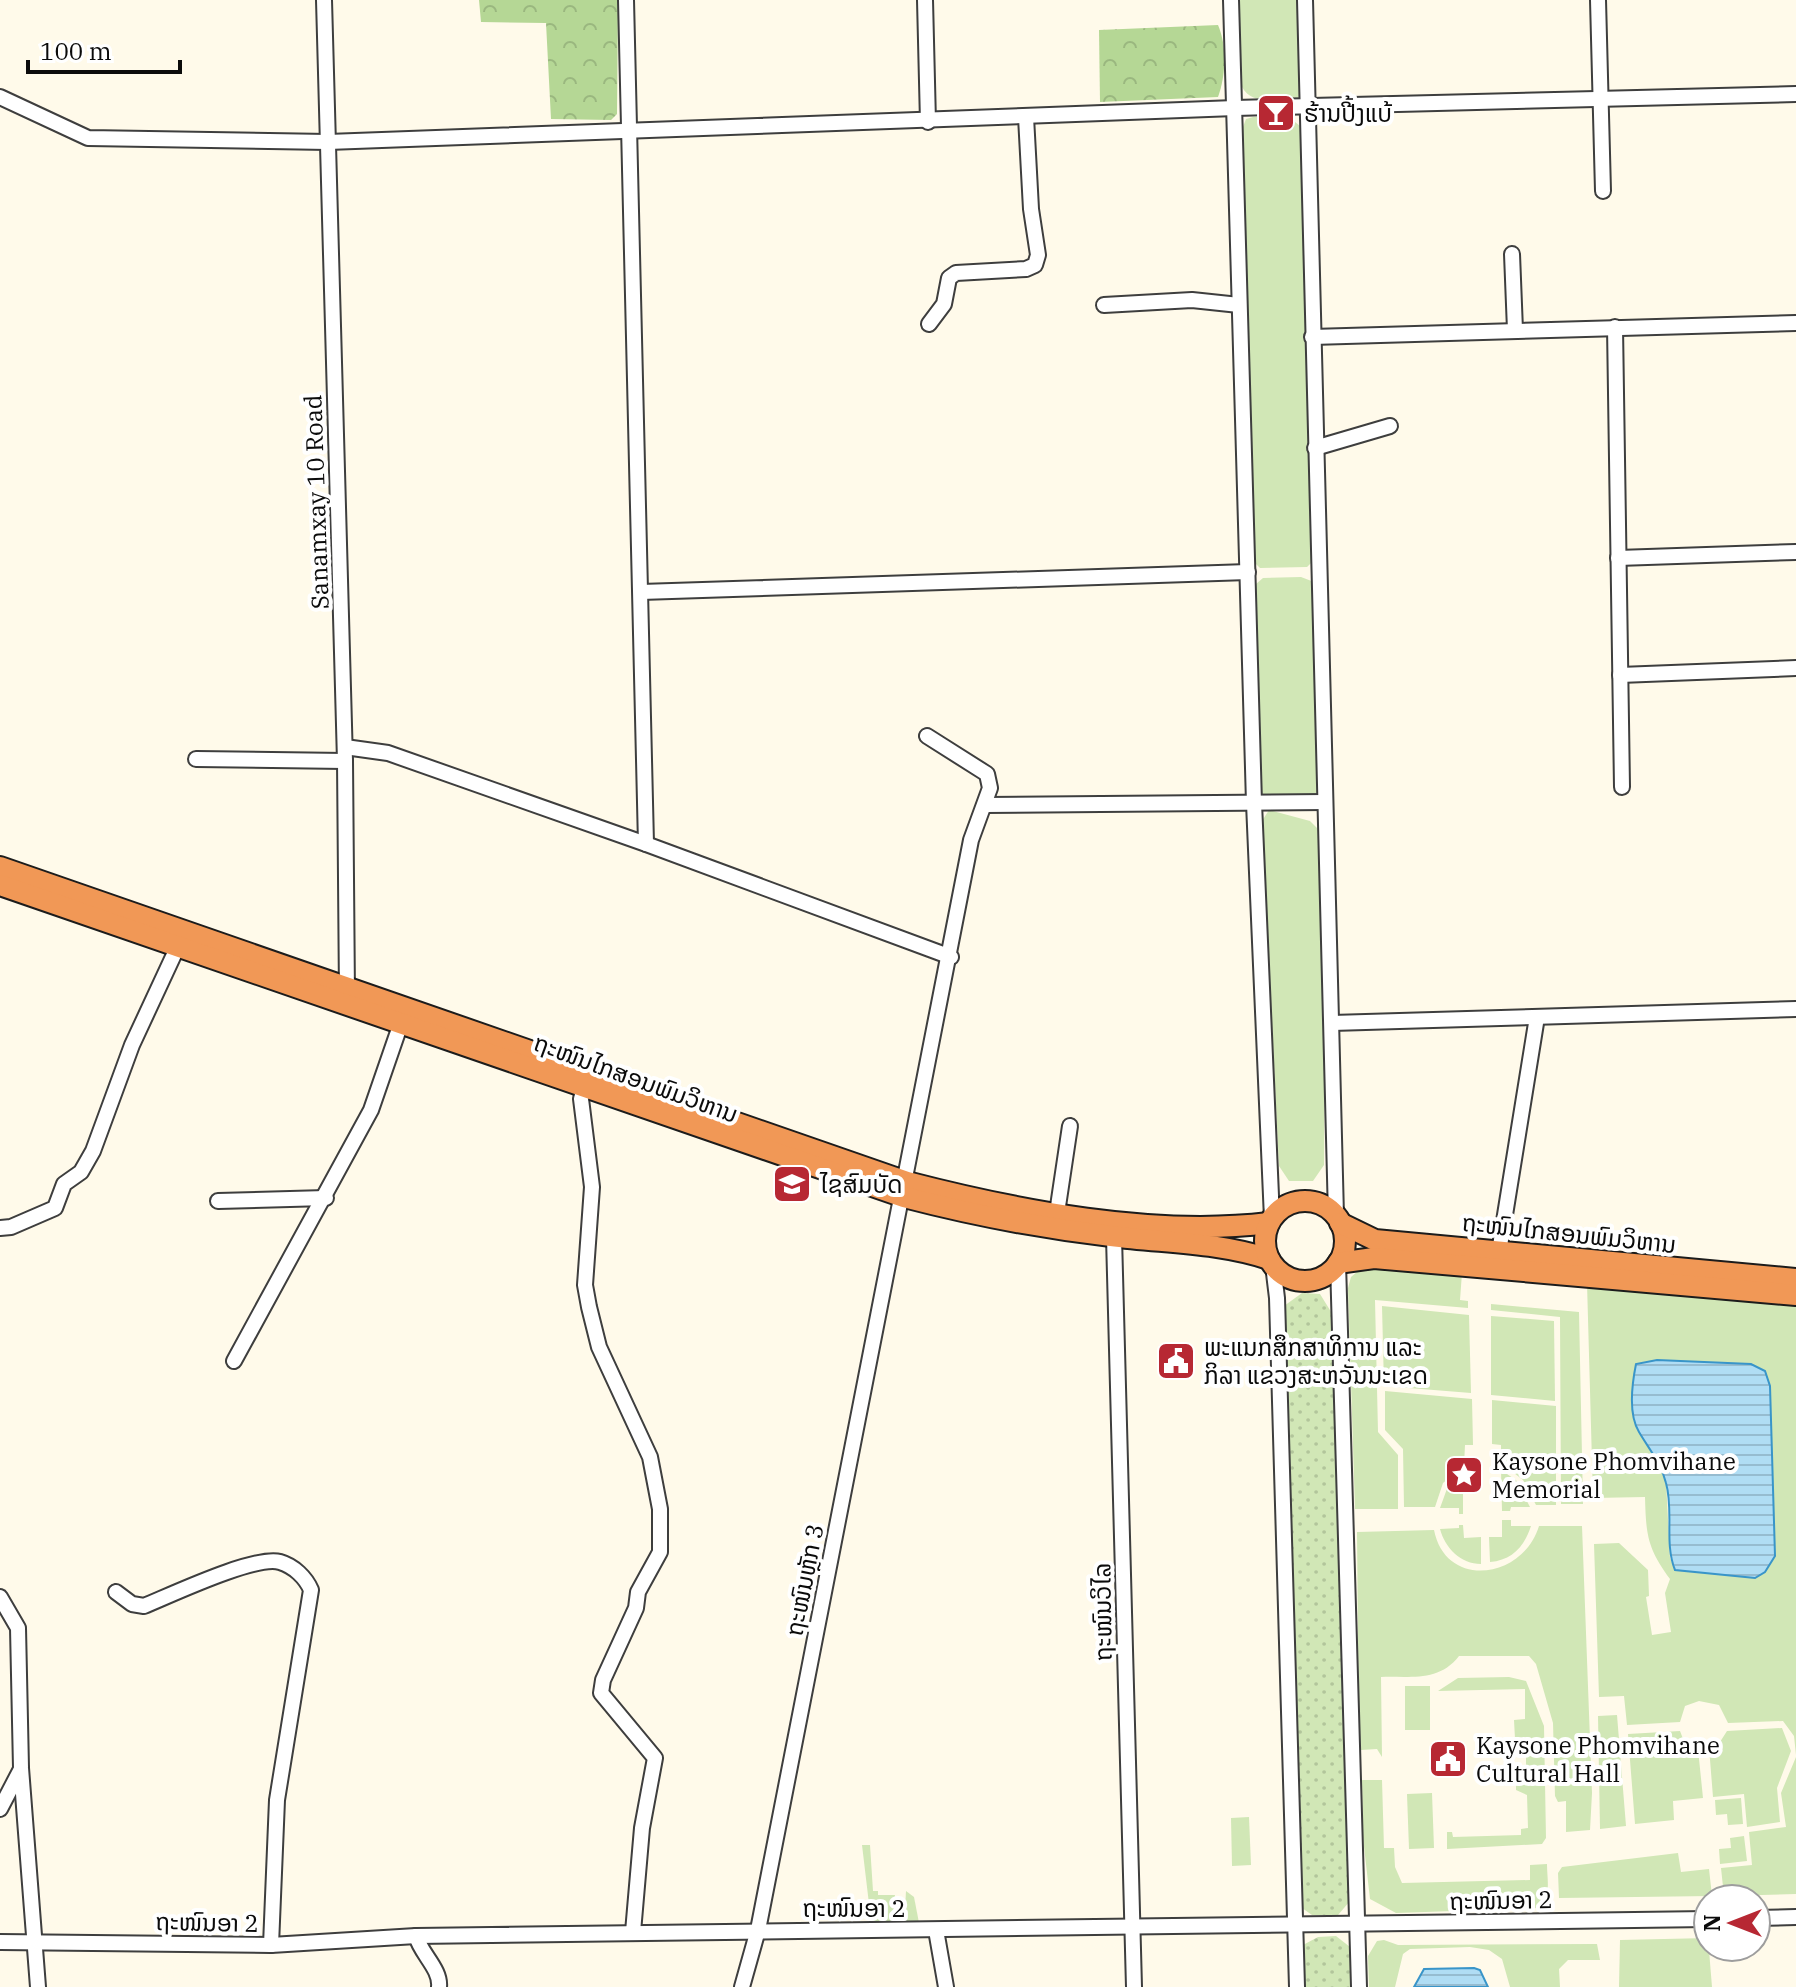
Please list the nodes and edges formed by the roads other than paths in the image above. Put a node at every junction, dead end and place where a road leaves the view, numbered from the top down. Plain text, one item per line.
1 (324, 0) edge
2 (626, 0) edge
3 (925, 0) edge
4 (1231, 0) edge
5 (1305, 0) edge
6 (1598, 0) edge
7 (1796, 94) edge
8 (0, 97) edge
9 (1600, 98) junction
10 (1307, 106) junction
11 (1235, 108) junction
12 (1026, 117) junction
13 (928, 122) junction
14 (627, 129) junction
15 (328, 142) junction
16 (1603, 191) dead end
17 (1512, 254) dead end
18 (1104, 305) dead end
19 (1239, 305) junction
20 (1796, 323) edge
21 (929, 324) dead end
22 (1615, 327) junction
23 (1515, 330) junction
24 (1312, 337) junction
25 (1390, 426) dead end
26 (1315, 448) junction
27 (1796, 552) edge
28 (1618, 558) junction
29 (1248, 572) junction
30 (641, 592) junction
31 (1796, 668) edge
32 (1620, 675) junction
33 (927, 736) dead end
34 (345, 754) junction
35 (196, 759) dead end
36 (1622, 787) dead end
37 (1325, 802) junction
38 (1254, 803) junction
39 (985, 805) junction
40 (646, 844) junction
41 (0, 867) edge
42 (0, 885) edge
43 (178, 946) junction
44 (951, 957) junction
45 (347, 995) junction
46 (1796, 1009) edge
47 (1537, 1017) junction
48 (401, 1023) junction
49 (1332, 1023) junction
50 (584, 1086) junction
51 (696, 1118) junction
52 (1070, 1126) dead end
53 (906, 1189) junction
54 (326, 1198) junction
55 (218, 1201) dead end
56 (1057, 1213) junction
57 (1338, 1220) junction
58 (1270, 1221) junction
59 (0, 1228) edge
60 (1114, 1237) junction
61 (1487, 1256) junction
62 (1271, 1262) junction
63 (1338, 1263) junction
64 (1796, 1279) edge
65 (1796, 1295) edge
66 (234, 1361) dead end
67 (116, 1592) dead end
68 (0, 1597) edge
69 (21, 1768) junction
70 (0, 1809) edge
71 (1796, 1917) edge
72 (1772, 1918) edge
73 (1692, 1919) edge
74 (1296, 1925) junction
75 (1357, 1925) junction
76 (1132, 1927) junction
77 (758, 1930) junction
78 (936, 1930) junction
79 (633, 1932) junction
80 (416, 1936) junction
81 (33, 1941) junction
82 (0, 1942) edge
83 (271, 1945) junction
84 (38, 1987) edge
85 (439, 1987) edge
86 (742, 1987) edge
87 (946, 1987) edge
88 (1134, 1987) edge
89 (1297, 1987) edge
90 (1359, 1987) edge

1 - 15 street, Sanamxay 10 Road
2 - 14 street
3 - 13 street
4 - 11 street
5 - 10 street
6 - 9 street
7 - 9 street
8 - 15 street
9 - 10 street
9 - 16 street
10 - 11 street
10 - 24 street
11 - 12 street
11 - 19 street
12 - 13 street
12 - 21 street
13 - 14 street
14 - 15 street
14 - 30 street
15 - 34 street, Sanamxay 10 Road
17 - 23 street
18 - 19 street
19 - 29 street
20 - 22 street
22 - 23 street
22 - 28 street
23 - 24 street
24 - 26 street
25 - 26 street
26 - 37 street
27 - 28 street
28 - 32 street
29 - 30 street
29 - 38 street
30 - 40 street
31 - 32 street
32 - 36 street
33 - 39 street
34 - 35 street
34 - 40 street
34 - 45 street, Sanamxay 10 Road
37 - 38 street
37 - 49 street
38 - 39 street
38 - 58 street
39 - 44 street, ຖະໜົນຫຼັກ 3
40 - 44 street
41 - 45 highway, ຖະໜົນໄກສອນພົມວິຫານ
42 - 43 highway, ຖະໜົນໄກສອນພົມວິຫານ
43 - 45 highway, ຖະໜົນໄກສອນພົມວິຫານ
43 - 59 street
44 - 53 street, ຖະໜົນຫຼັກ 3
45 - 48 highway, ຖະໜົນໄກສອນພົມວິຫານ
45 - 51 highway, ຖະໜົນໄກສອນພົມວິຫານ
46 - 47 street
47 - 49 street
47 - 61 street
48 - 50 highway, ຖະໜົນໄກສອນພົມວິຫານ
48 - 54 street
49 - 57 street
50 - 51 highway, ຖະໜົນໄກສອນພົມວິຫານ
50 - 79 street
51 - 53 highway, ຖະໜົນໄກສອນພົມວິຫານ
52 - 56 street
53 - 56 highway, ຖະໜົນໄກສອນພົມວິຫານ
53 - 60 highway, ຖະໜົນໄກສອນພົມວິຫານ
53 - 77 street, ຖະໜົນຫຼັກ 3
54 - 55 street
54 - 66 street
56 - 58 highway, ຖະໜົນໄກສອນພົມວິຫານ
57 - 58 highway
57 - 61 highway, ຖະໜົນໄກສອນພົມວິຫານ
57 - 63 highway
58 - 62 highway
60 - 62 highway, ຖະໜົນໄກສອນພົມວິຫານ
60 - 76 street, ຖະໜົນວິໄລ
61 - 63 highway, ຖະໜົນໄກສອນພົມວິຫານ
61 - 64 highway, ຖະໜົນໄກສອນພົມວິຫານ
61 - 65 highway, ຖະໜົນໄກສອນພົມວິຫານ
62 - 63 highway
62 - 74 street
63 - 75 street
67 - 83 street
68 - 69 street
69 - 70 street
69 - 81 street
71 - 72 street
73 - 75 street, ຖະໜົນອາ 2
74 - 75 street, ຖະໜົນອາ 2
74 - 76 street, ຖະໜົນອາ 2
74 - 89 street
75 - 90 street
76 - 78 street, ຖະໜົນອາ 2
76 - 88 street, ຖະໜົນວິໄລ
77 - 78 street, ຖະໜົນອາ 2
77 - 79 street, ຖະໜົນອາ 2
77 - 86 street, ຖະໜົນຫຼັກ 3
78 - 87 street
79 - 80 street, ຖະໜົນອາ 2
80 - 83 street, ຖະໜົນອາ 2
80 - 85 street
81 - 82 street, ຖະໜົນອາ 2
81 - 83 street, ຖະໜົນອາ 2
81 - 84 street

